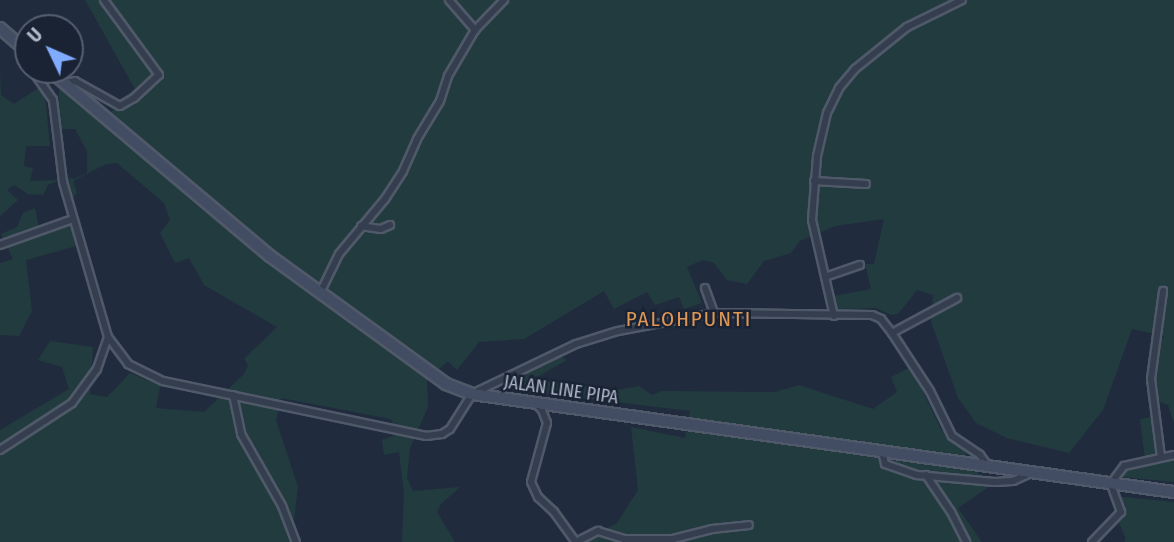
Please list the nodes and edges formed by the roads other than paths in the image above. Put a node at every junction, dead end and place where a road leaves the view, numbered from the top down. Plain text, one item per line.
1 (104, 0) edge
2 (449, 0) edge
3 (504, 0) edge
4 (962, 0) edge
5 (0, 28) edge
6 (475, 30) junction
7 (14, 40) edge
8 (42, 84) edge
9 (66, 84) edge
10 (80, 84) edge
11 (814, 181) junction
12 (866, 184) dead end
13 (72, 219) junction
14 (390, 225) dead end
15 (361, 226) junction
16 (0, 245) edge
17 (860, 264) dead end
18 (825, 277) junction
19 (705, 288) dead end
20 (1163, 291) dead end
21 (320, 293) junction
22 (957, 298) dead end
23 (714, 313) junction
24 (834, 316) junction
25 (892, 333) junction
26 (108, 337) junction
27 (472, 394) junction
28 (233, 395) junction
29 (535, 402) junction
30 (0, 450) edge
31 (882, 451) junction
32 (1174, 455) edge
33 (1161, 457) junction
34 (988, 466) junction
35 (1031, 473) junction
36 (926, 475) junction
37 (1111, 482) junction
38 (1174, 492) edge
39 (749, 525) dead end
40 (296, 542) edge
41 (576, 542) edge
42 (966, 542) edge
43 (1092, 542) edge

1 - 10 street
2 - 6 street
3 - 6 street
4 - 11 street
5 - 7 main road
6 - 15 street
8 - 13 street
9 - 21 main road, JALAN LINE PIPA
11 - 12 street
11 - 18 street
13 - 16 street
13 - 26 street
14 - 15 street
15 - 21 street
17 - 18 street
18 - 24 street
19 - 23 street
20 - 33 street
21 - 27 main road, JALAN LINE PIPA
22 - 25 street
23 - 24 street
23 - 27 street
24 - 25 street
25 - 34 street
26 - 28 street
26 - 30 street
27 - 28 street
27 - 29 main road, JALAN LINE PIPA
28 - 40 street
29 - 31 main road, JALAN LINE PIPA
29 - 41 street
31 - 34 main road, JALAN LINE PIPA
31 - 36 street
32 - 33 street
33 - 37 street
34 - 35 main road, JALAN LINE PIPA
35 - 36 street
35 - 37 main road, JALAN LINE PIPA
36 - 42 street
37 - 38 main road, JALAN LINE PIPA
37 - 43 street
39 - 41 street

